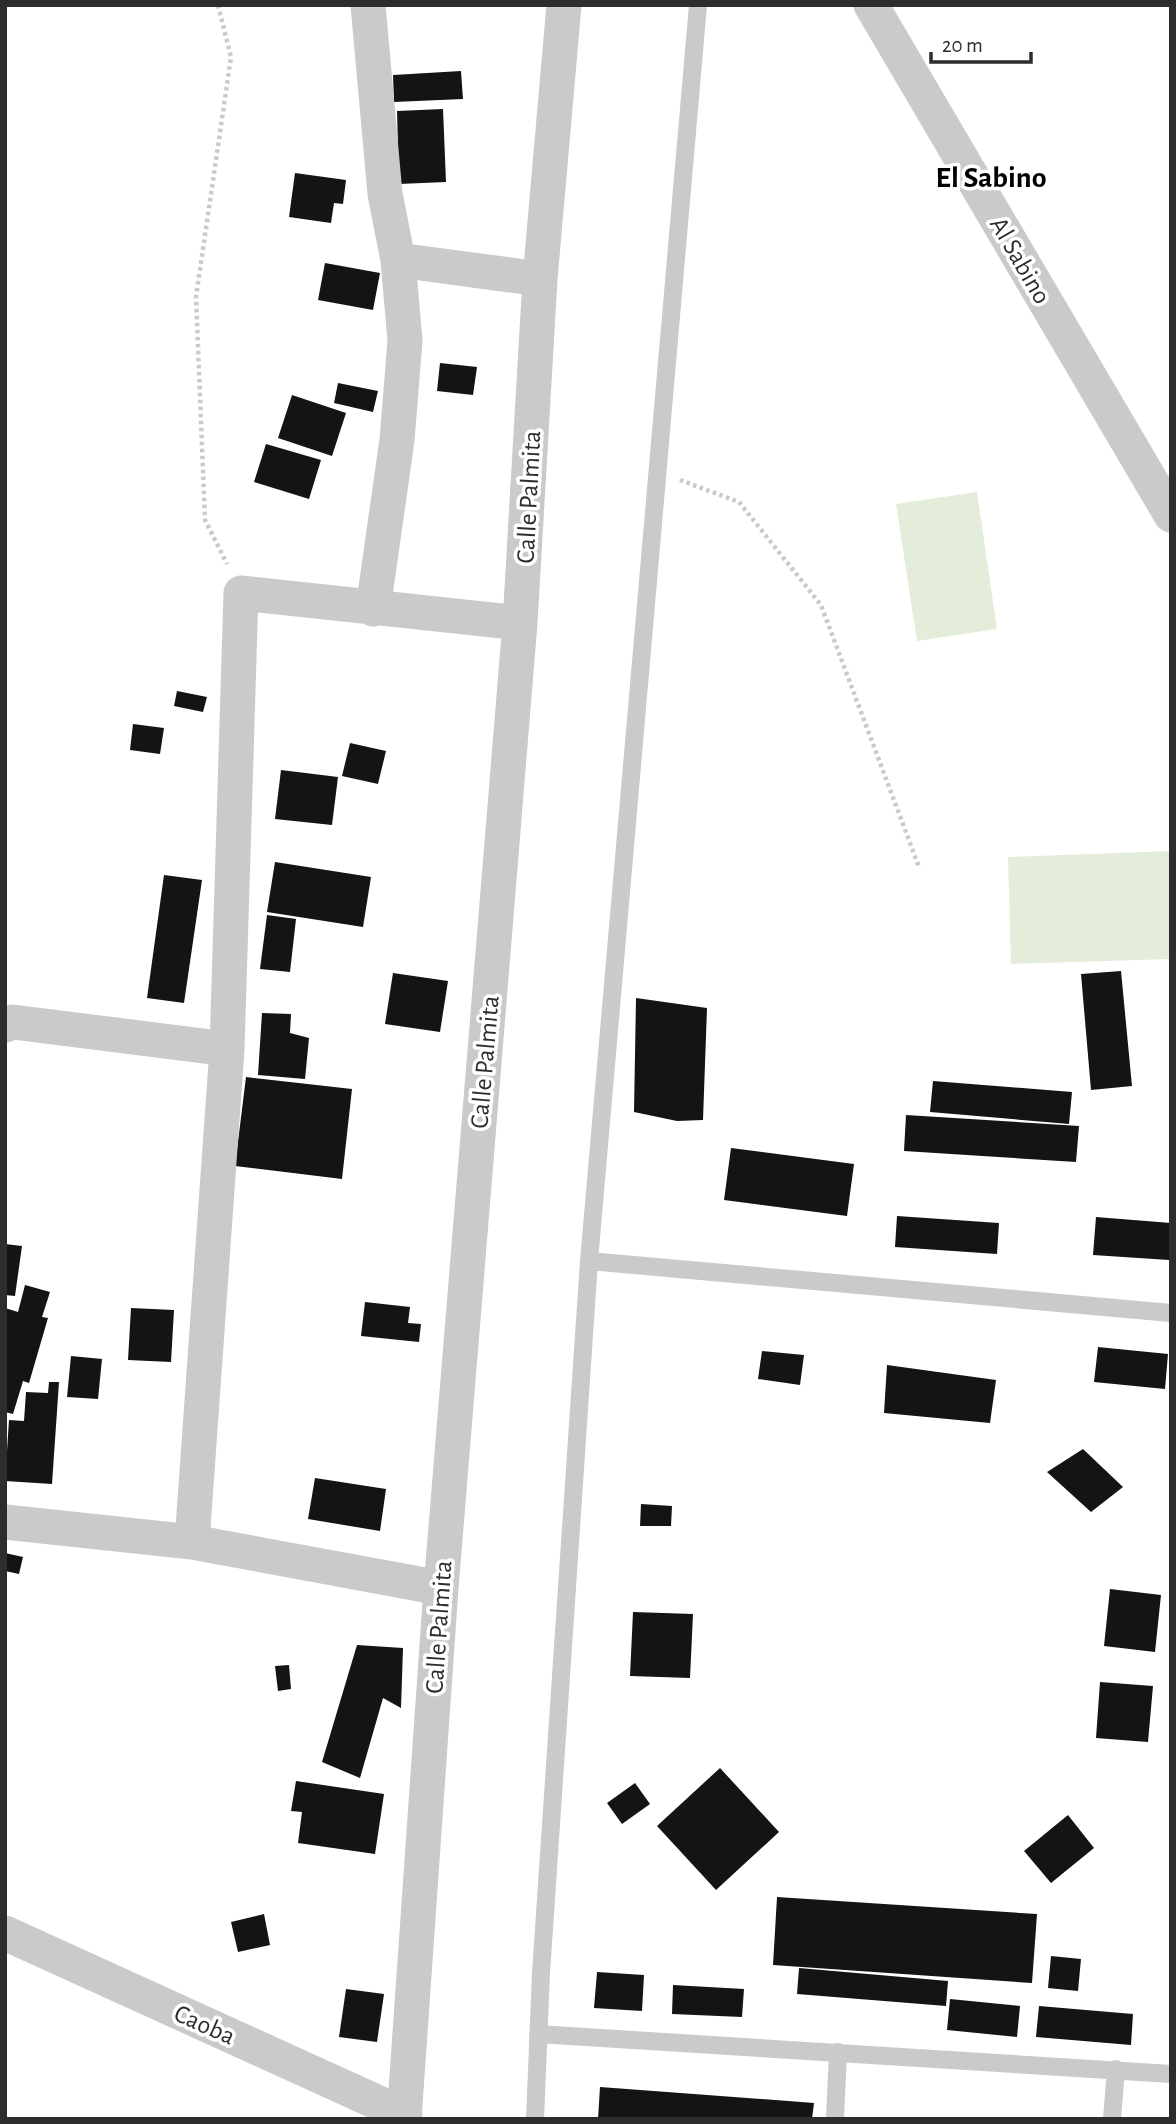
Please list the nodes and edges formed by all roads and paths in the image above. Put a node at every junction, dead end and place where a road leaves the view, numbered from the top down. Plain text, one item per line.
1 (218, 5) edge
2 (368, 5) edge
3 (564, 5) edge
4 (698, 5) edge
5 (871, 5) edge
6 (398, 260) junction
7 (540, 279) junction
8 (657, 470) junction
9 (1171, 515) edge
10 (241, 593) junction
11 (373, 608) junction
12 (520, 623) junction
13 (919, 867) dead end
14 (5, 1025) edge
15 (227, 1049) junction
16 (589, 1261) junction
17 (1171, 1313) edge
18 (5, 1522) edge
19 (192, 1542) junction
20 (440, 1588) junction
21 (5, 1933) edge
22 (538, 2034) junction
23 (838, 2052) junction
24 (1116, 2069) junction
25 (1171, 2074) edge
26 (405, 2117) edge
27 (535, 2119) edge
28 (835, 2119) edge
29 (1112, 2119) edge

1 - 10 path
2 - 6 street
3 - 7 street, Calle Palmita
4 - 8 lane
5 - 9 street, Al Sabino
6 - 7 street
6 - 11 street
7 - 12 street, Calle Palmita
8 - 13 path
8 - 16 lane
10 - 11 street
10 - 15 street
11 - 12 street
12 - 20 street, Calle Palmita
14 - 15 street
15 - 19 street
16 - 17 lane
16 - 22 lane
18 - 19 street
19 - 20 street
20 - 26 street, Calle Palmita
21 - 26 street, Caoba
22 - 23 lane
22 - 27 lane
23 - 24 lane
23 - 28 lane
24 - 25 lane
24 - 29 lane

